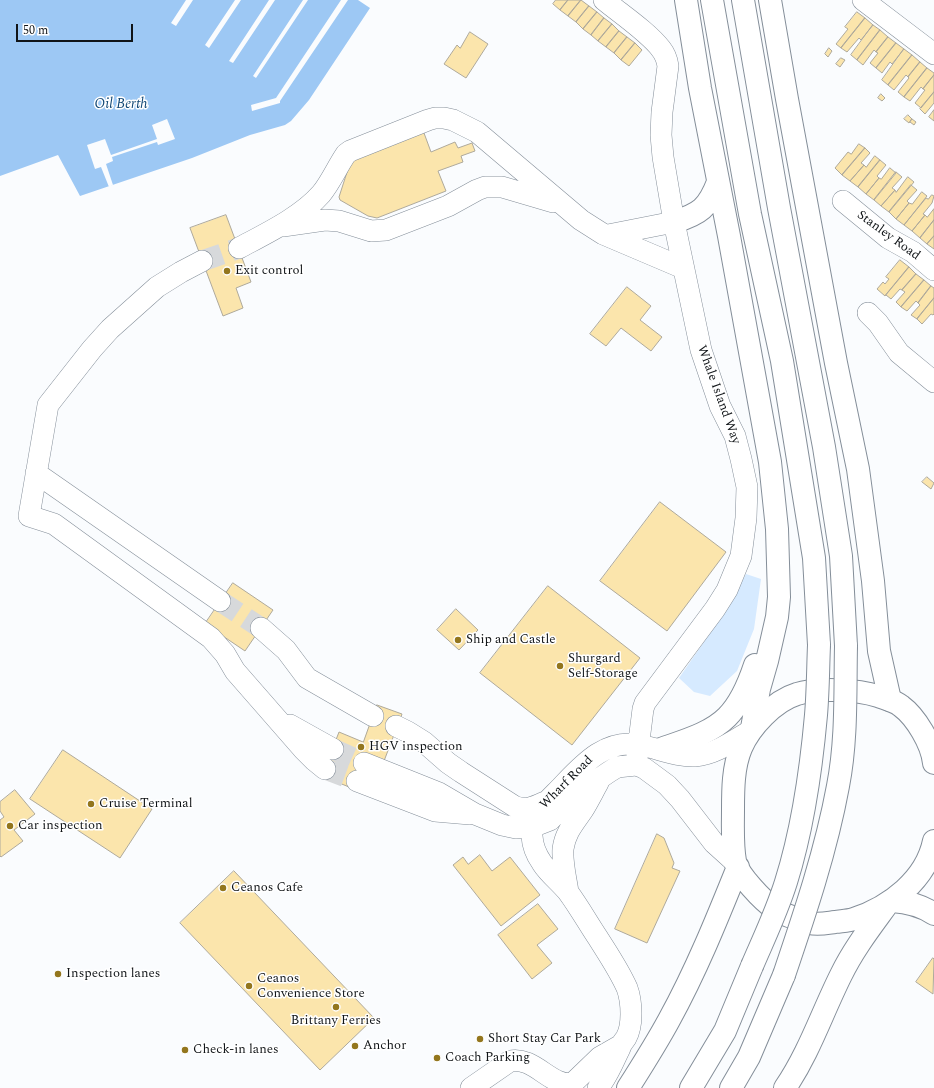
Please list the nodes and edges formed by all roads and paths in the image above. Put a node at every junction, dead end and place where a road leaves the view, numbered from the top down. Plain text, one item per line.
1 (604, 0) edge
2 (686, 0) edge
3 (712, 0) edge
4 (743, 0) edge
5 (770, 0) edge
6 (863, 0) edge
7 (934, 54) edge
8 (718, 182) junction
9 (843, 202) dead end
10 (559, 203) junction
11 (674, 222) junction
12 (279, 227) junction
13 (608, 235) junction
14 (239, 248) tunnel mouth
15 (202, 261) tunnel mouth
16 (683, 268) junction
17 (934, 270) edge
18 (868, 313) dead end
19 (934, 382) edge
20 (36, 473) junction
21 (778, 566) junction
22 (220, 601) tunnel mouth
23 (261, 628) tunnel mouth
24 (890, 700) junction
25 (269, 711) junction
26 (909, 712) junction
27 (373, 716) dead end
28 (396, 726) dead end
29 (934, 726) edge
30 (751, 730) junction
31 (639, 744) junction
32 (332, 749) tunnel mouth
33 (661, 750) junction
34 (934, 763) edge
35 (636, 765) junction
36 (325, 768) tunnel mouth
37 (360, 772) tunnel mouth
38 (600, 779) junction
39 (547, 801) junction
40 (532, 827) junction
41 (934, 841) edge
42 (737, 865) junction
43 (568, 892) junction
44 (890, 903) junction
45 (934, 914) edge
46 (621, 1045) junction
47 (556, 1085) edge
48 (472, 1088) edge
49 (598, 1088) edge
50 (628, 1088) edge
51 (691, 1088) edge
52 (731, 1088) edge
53 (785, 1088) edge

1 - 11 street, Whale Island Way
2 - 8 main road
3 - 51 main road, bridge
4 - 52 main road, bridge
5 - 24 main road
6 - 7 street
8 - 11 main road
8 - 21 main road
9 - 17 street, Stanley Road
10 - 12 street
10 - 12 street
10 - 13 street
11 - 13 street
11 - 16 street, Whale Island Way
12 - 14 street
13 - 16 street
15 - 20 street
16 - 31 street, Whale Island Way
18 - 19 street
20 - 22 street
20 - 25 street
21 - 30 main road
21 - 33 main road
23 - 27 street
24 - 26 main road
24 - 30 main road
25 - 32 street
25 - 36 street
26 - 29 main road
26 - 34 main road
28 - 39 street
30 - 33 street, Wharf Road
30 - 42 main road
31 - 33 street, Wharf Road
31 - 35 street, Whale Island Way
31 - 39 street, Wharf Road
35 - 38 street
35 - 42 street
37 - 40 street
38 - 40 street
38 - 43 street, Wharf Road
39 - 40 street, Wharf Road
40 - 43 street, Wharf Road
41 - 44 main road
42 - 44 main road
42 - 50 main road
43 - 46 street, Wharf Road
44 - 45 main road
44 - 53 main road
46 - 47 street
46 - 49 street, Wharf Road
47 - 48 street

